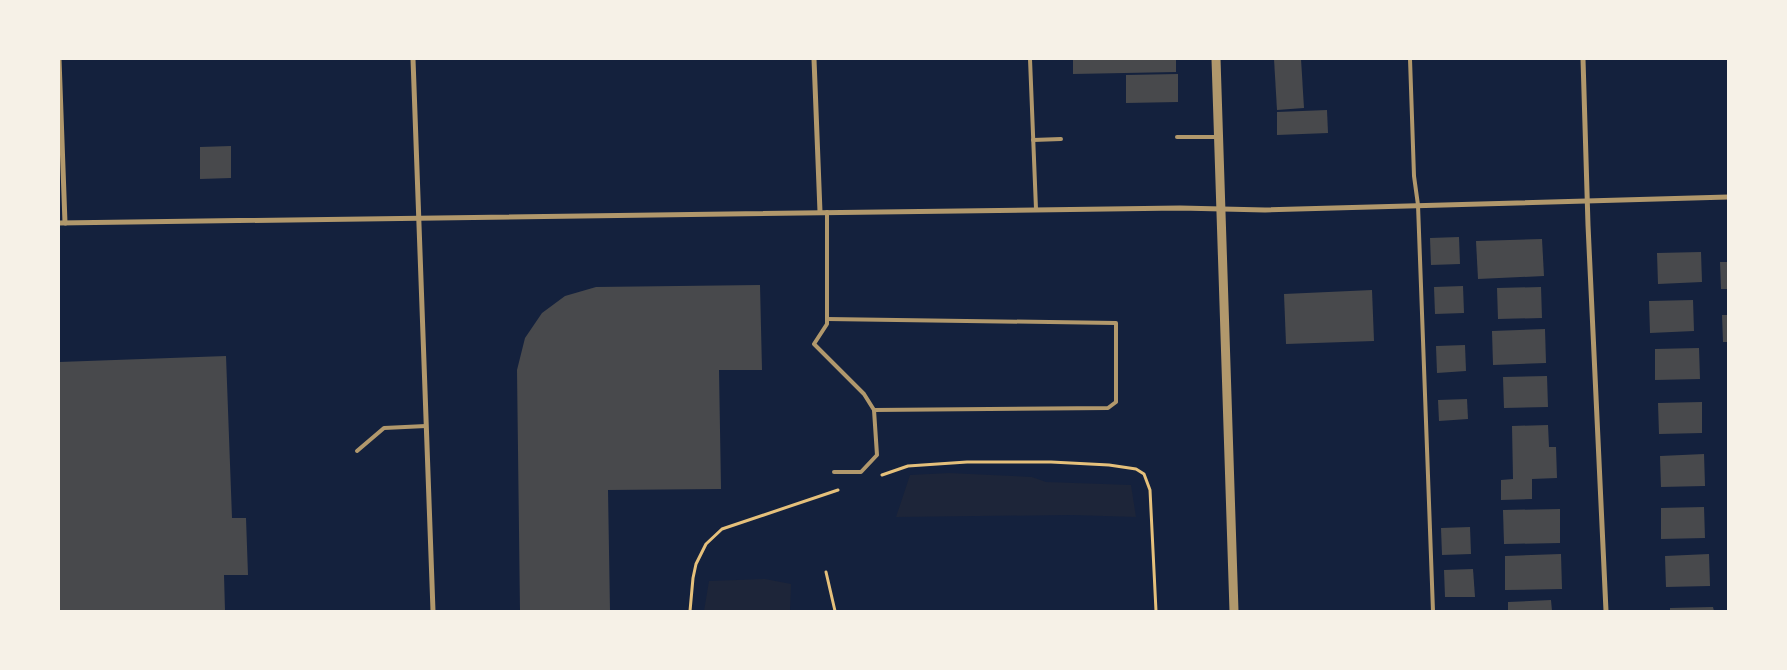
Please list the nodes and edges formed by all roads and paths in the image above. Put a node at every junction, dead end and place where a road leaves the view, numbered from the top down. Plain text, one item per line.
1 (59, 59) edge
2 (414, 59) edge
3 (814, 59) edge
4 (1030, 59) edge
5 (1216, 59) edge
6 (1410, 59) edge
7 (1583, 59) edge
8 (1176, 137) dead end
9 (1218, 137) junction
10 (1061, 139) dead end
11 (1033, 140) junction
12 (1728, 197) edge
13 (1588, 200) junction
14 (1418, 205) junction
15 (1221, 209) junction
16 (1036, 210) junction
17 (820, 212) junction
18 (827, 212) junction
19 (419, 217) junction
20 (62, 223) edge
21 (827, 319) junction
22 (874, 410) junction
23 (426, 426) junction
24 (357, 451) dead end
25 (834, 472) dead end
26 (880, 475) dead end
27 (843, 488) dead end
28 (826, 572) dead end
29 (433, 611) edge
30 (690, 611) edge
31 (836, 611) edge
32 (1156, 611) edge
33 (1234, 611) edge
34 (1433, 611) edge
35 (1606, 611) edge

1 - 20 street
2 - 19 street
3 - 17 street
4 - 11 lane
5 - 9 street
6 - 14 lane
7 - 13 street
8 - 9 lane
9 - 15 street
10 - 11 lane
11 - 16 lane
12 - 13 street
13 - 14 street
13 - 35 street
14 - 15 street
14 - 34 lane
15 - 16 street
15 - 33 street
16 - 18 street
17 - 18 street
17 - 19 street
18 - 21 lane
19 - 20 street
19 - 23 street
21 - 22 lane
21 - 22 lane
22 - 25 lane
23 - 24 lane
23 - 29 street
26 - 32 path
27 - 30 path
28 - 31 path

